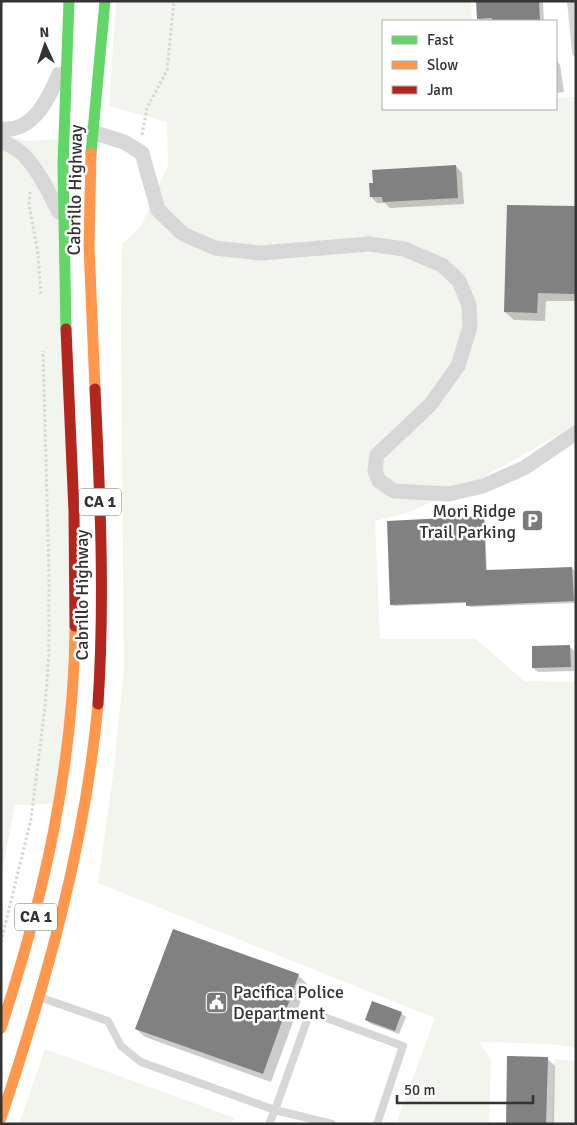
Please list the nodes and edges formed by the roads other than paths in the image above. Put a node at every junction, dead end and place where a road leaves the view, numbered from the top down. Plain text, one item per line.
1 (69, 1) edge
2 (105, 1) edge
3 (572, 1) edge
4 (576, 52) edge
5 (66, 56) junction
6 (1, 129) edge
7 (92, 132) junction
8 (1, 141) edge
9 (63, 220) junction
10 (576, 433) edge
11 (40, 997) junction
12 (1, 1028) edge
13 (275, 1110) junction
14 (1, 1118) edge
15 (269, 1124) edge
16 (332, 1124) edge
17 (377, 1124) edge

1 - 5 highway, Cabrillo Highway / CA 1
2 - 7 highway, Cabrillo Highway / CA 1
3 - 4 lane
5 - 6 street
5 - 9 highway, Cabrillo Highway / CA 1
7 - 10 street
7 - 11 highway, Cabrillo Highway / CA 1
8 - 9 street
9 - 12 highway, Cabrillo Highway / CA 1
11 - 13 lane
11 - 14 highway, Cabrillo Highway / CA 1
13 - 15 lane
13 - 16 lane
13 - 17 lane

